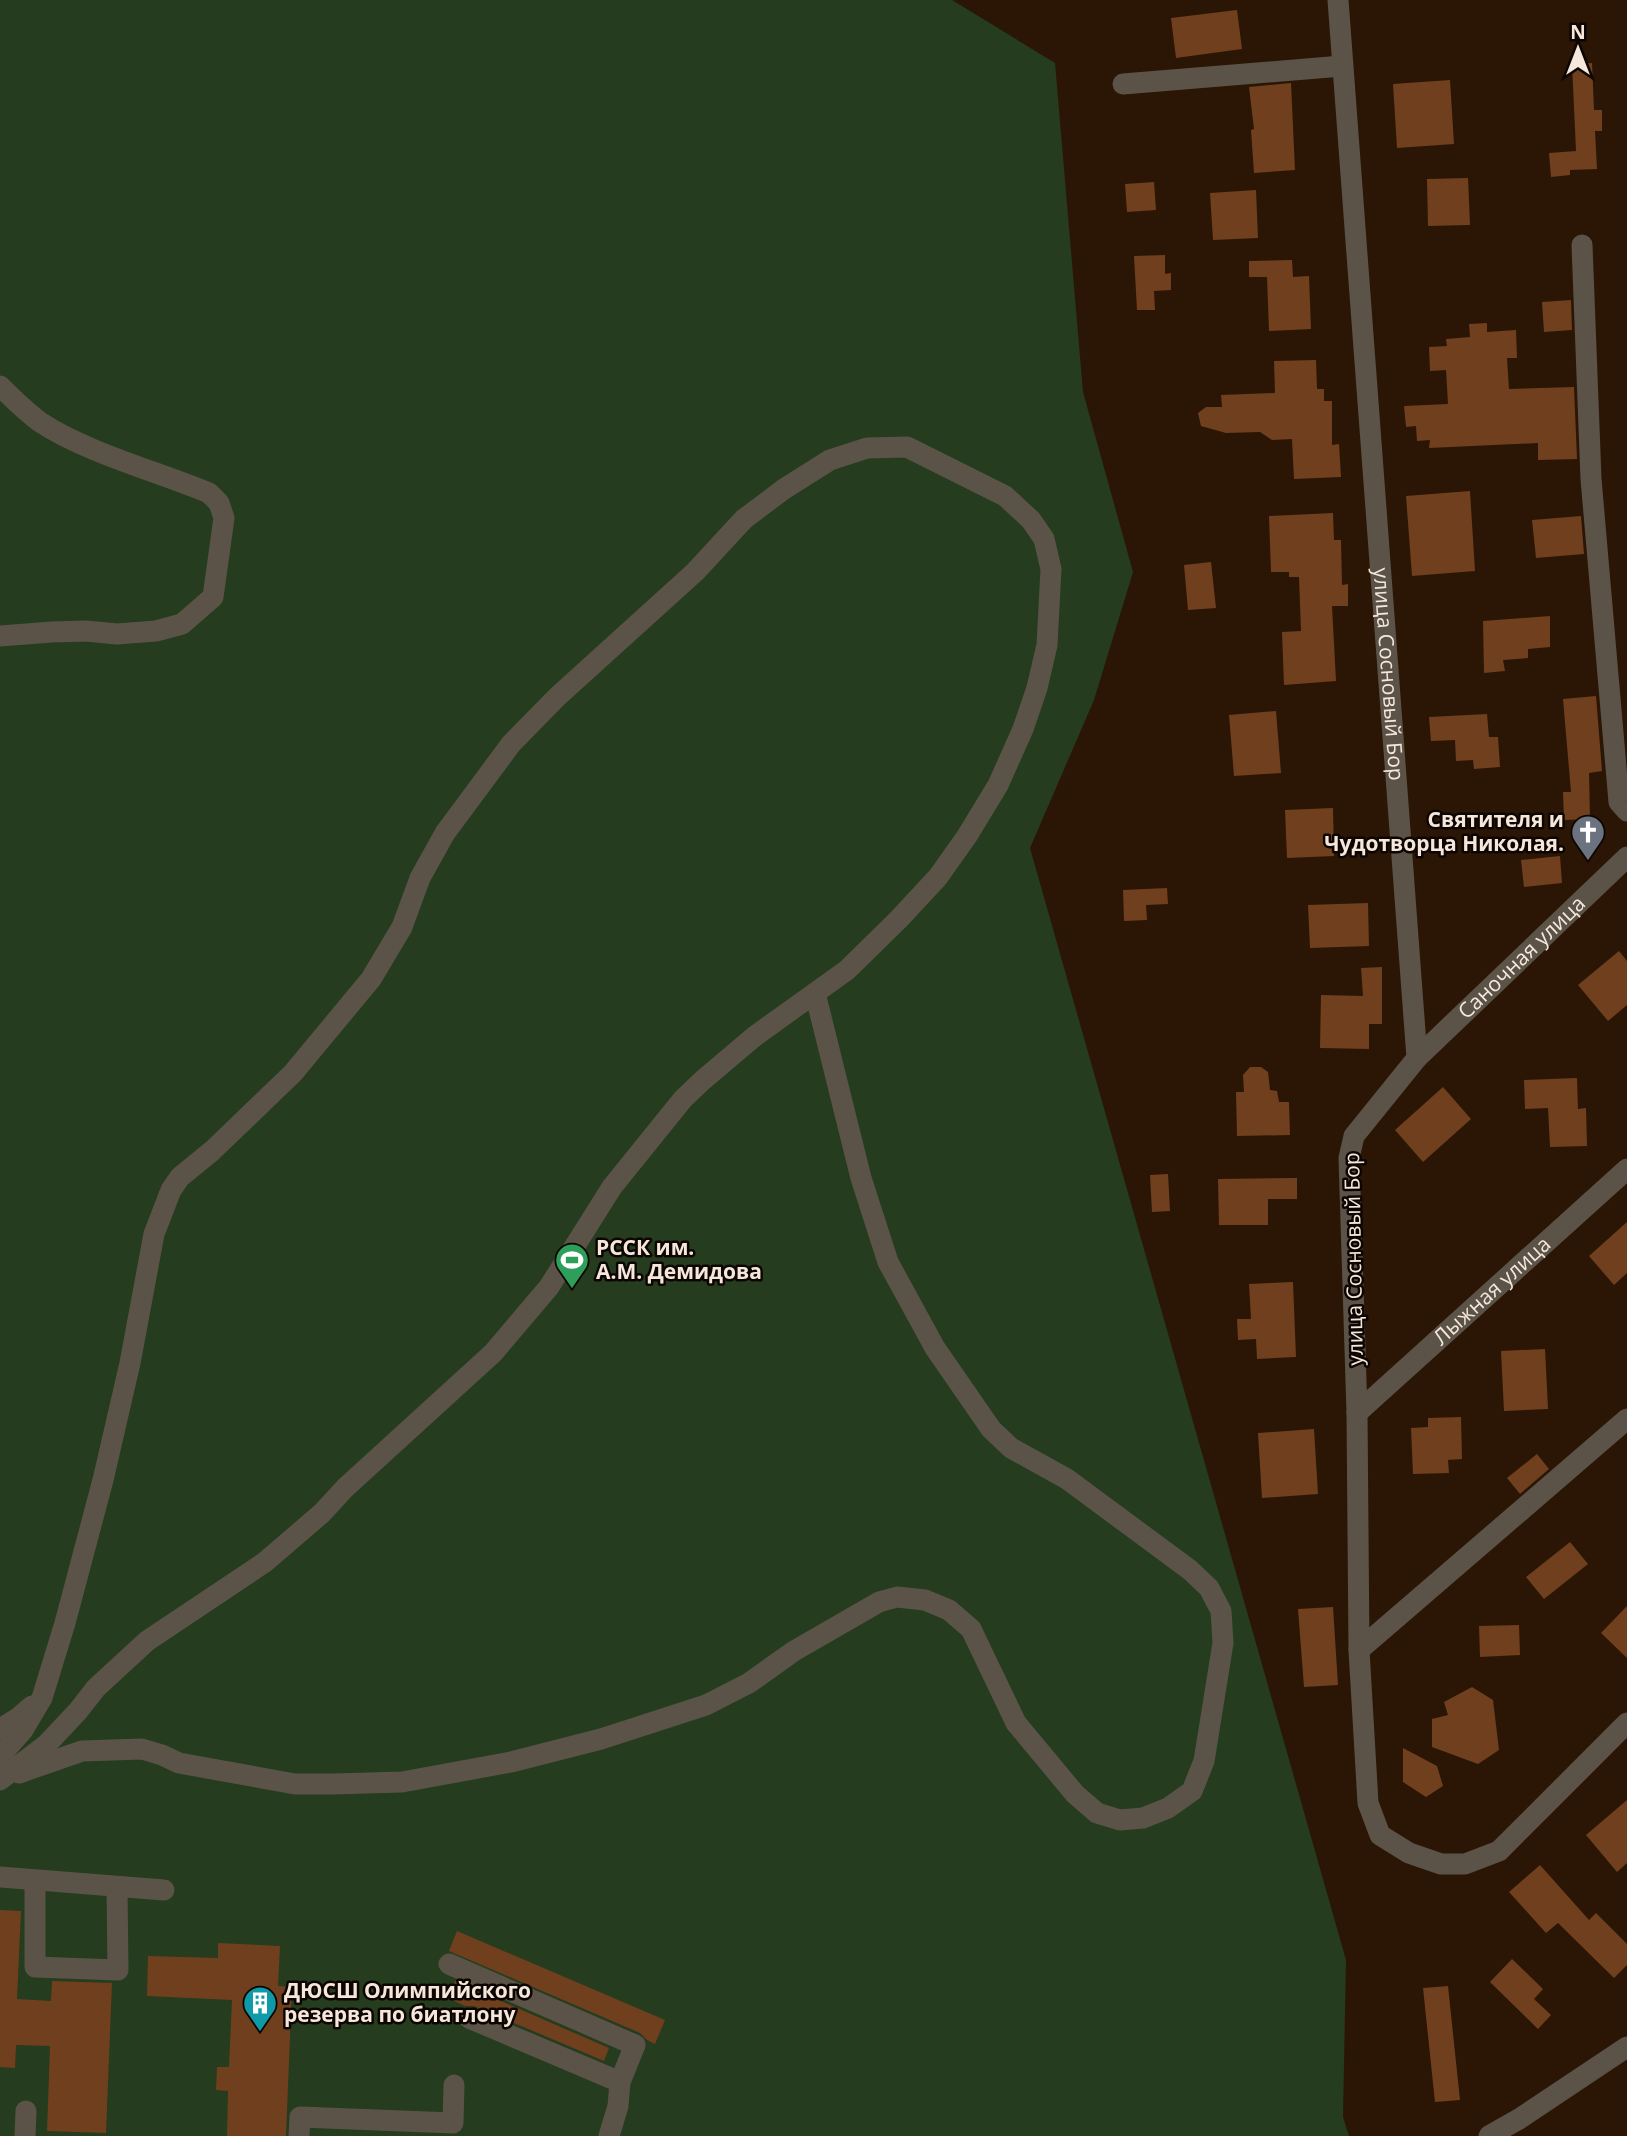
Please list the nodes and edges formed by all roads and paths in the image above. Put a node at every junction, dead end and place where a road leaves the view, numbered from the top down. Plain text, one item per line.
1 (1338, 0) edge
2 (1342, 66) junction
3 (1123, 85) dead end
4 (1582, 245) dead end
5 (0, 386) edge
6 (0, 636) edge
7 (1627, 811) edge
8 (1627, 857) edge
9 (815, 993) junction
10 (1417, 1058) junction
11 (1627, 1169) edge
12 (1357, 1413) junction
13 (1627, 1419) edge
14 (1359, 1650) junction
15 (41, 1698) junction
16 (1627, 1723) edge
17 (0, 1729) edge
18 (0, 1756) edge
19 (0, 1779) edge
20 (0, 1877) edge
21 (36, 1881) junction
22 (117, 1887) junction
23 (164, 1890) dead end
24 (449, 1964) dead end
25 (469, 2018) dead end
26 (1627, 2047) edge
27 (620, 2082) junction
28 (454, 2085) dead end
29 (26, 2111) dead end
30 (25, 2136) edge
31 (299, 2136) edge
32 (609, 2136) edge
33 (1489, 2136) edge

1 - 2 street, улица Сосновый Бор
2 - 3 street
2 - 10 street, улица Сосновый Бор
4 - 7 street
5 - 6 street
8 - 10 street, Саночная улица
9 - 15 street
9 - 19 street
9 - 19 street
10 - 12 street, улица Сосновый Бор
11 - 12 street, Лыжная улица
12 - 14 street, улица Сосновый Бор
13 - 14 street
14 - 16 street, улица Сосновый Бор
15 - 17 street
15 - 18 street
20 - 21 street
21 - 22 street
21 - 22 street
22 - 23 street
24 - 27 street
25 - 27 street
26 - 33 street
27 - 32 street
28 - 31 street
29 - 30 street

